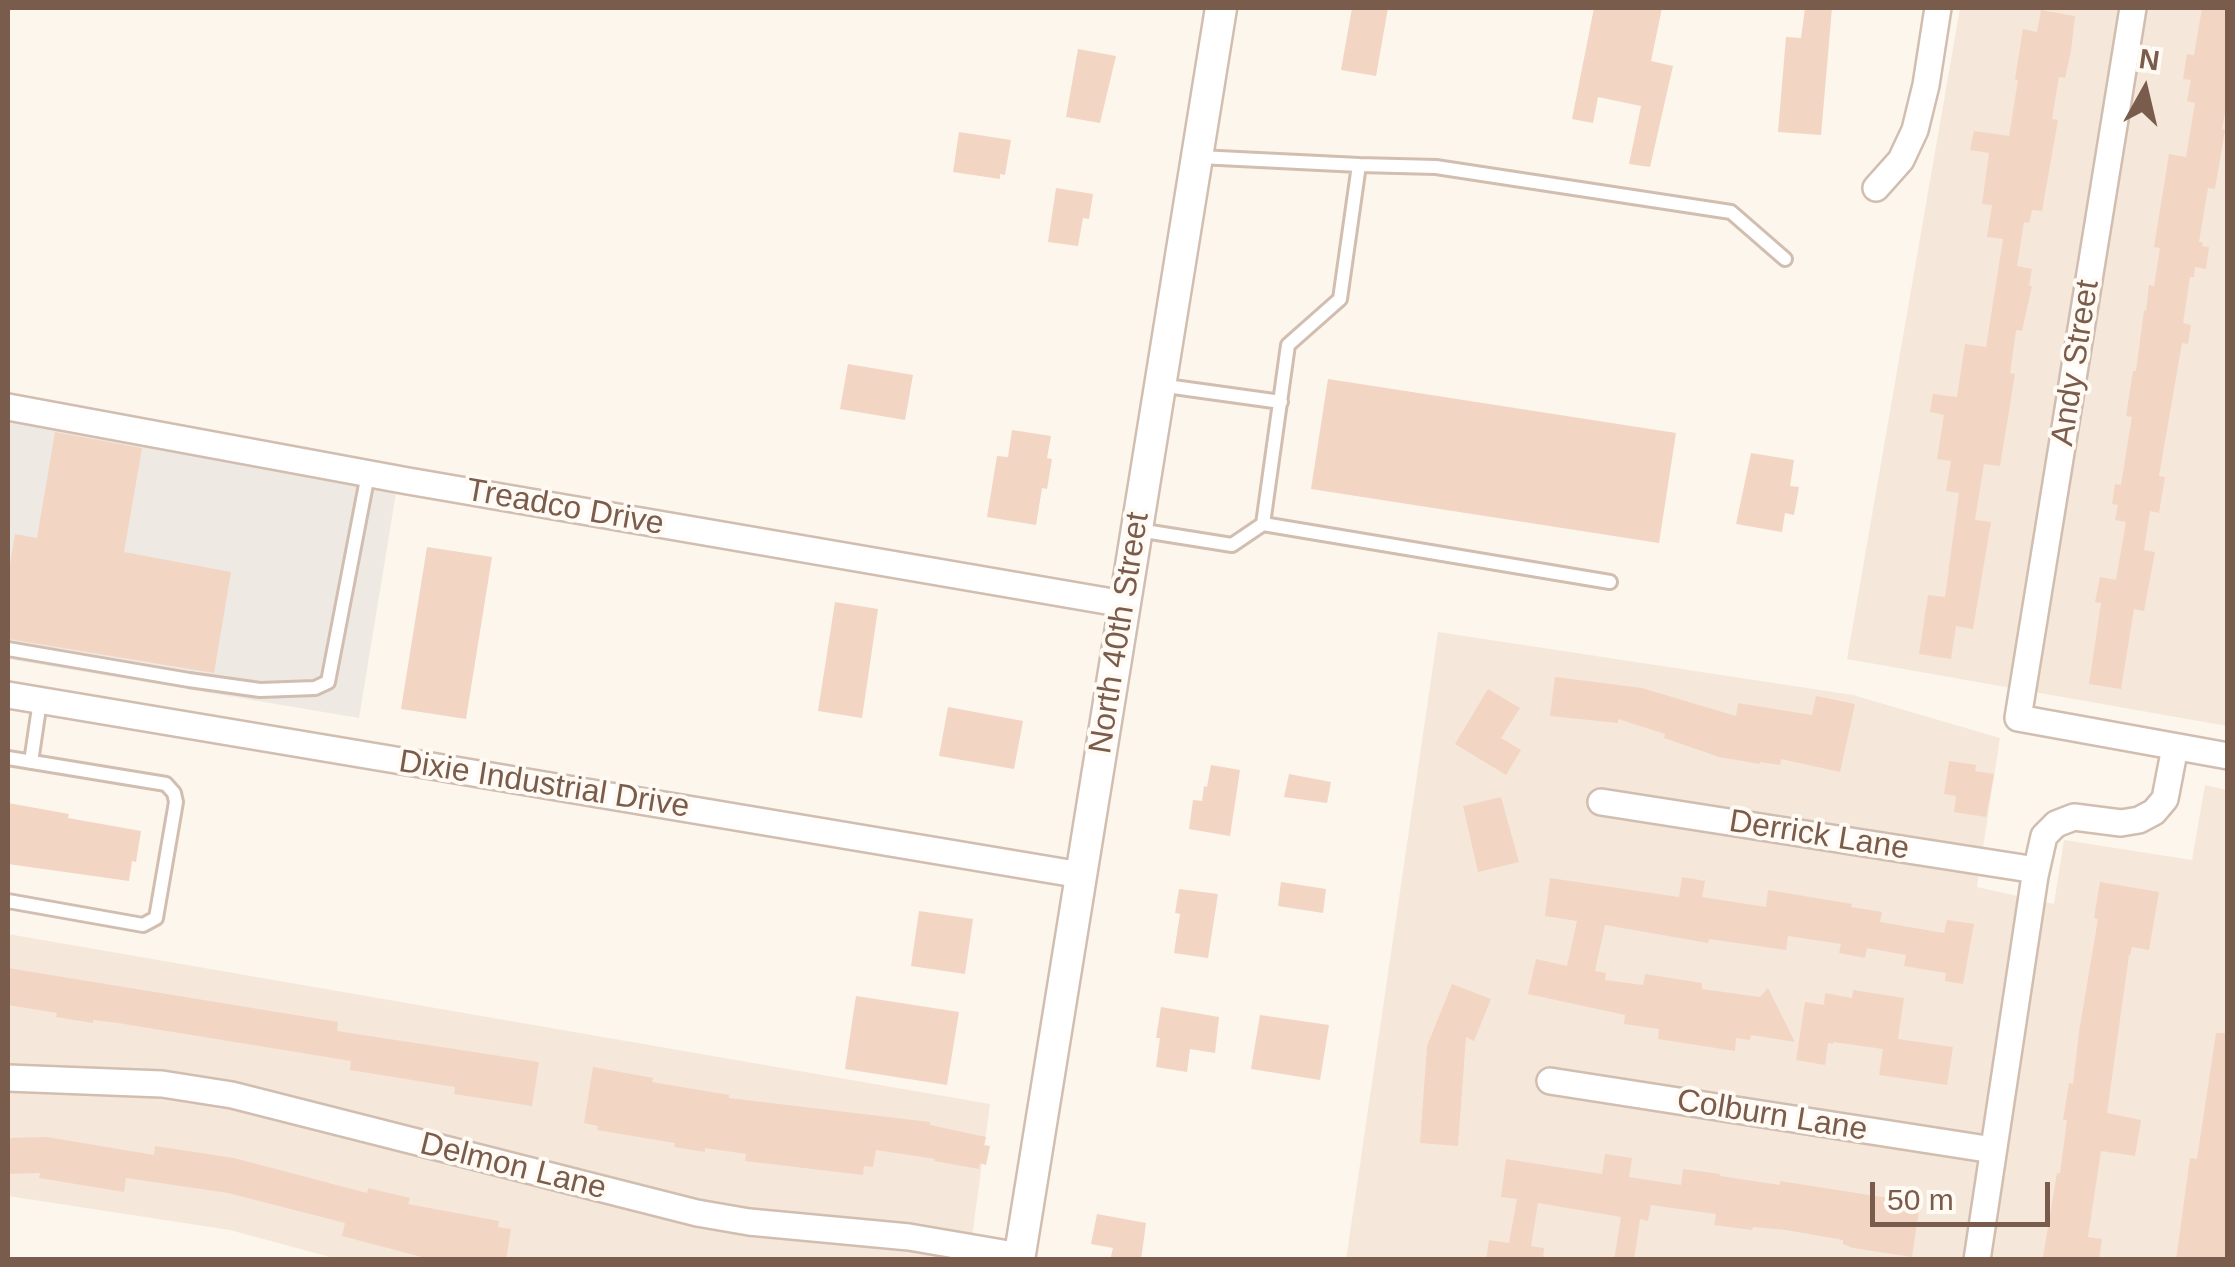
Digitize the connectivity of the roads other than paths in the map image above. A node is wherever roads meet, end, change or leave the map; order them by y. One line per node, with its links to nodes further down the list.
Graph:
1 (1221, 8): 4 (street, North 40th Street)
2 (1938, 8): 6 (street)
3 (2133, 8): 19 (street, Andy Street)
4 (1197, 157): 5 (lane); 8 (street, North 40th Street)
5 (1359, 166): 7 (lane); 9 (lane)
6 (1876, 188)
7 (1785, 259)
8 (1159, 385): 9 (lane); 13 (street, North 40th Street)
9 (1280, 402): 12 (lane)
10 (8, 408): 11 (street, Treadco Drive)
11 (368, 474): 15 (street, Treadco Drive); 16 (lane)
12 (1262, 524): 13 (lane); 14 (lane)
13 (1138, 530): 15 (street, North 40th Street)
14 (1610, 582)
15 (1124, 604): 25 (street, North 40th Street)
16 (8, 649)
17 (8, 695): 18 (street, Dixie Industrial Drive)
18 (40, 701): 22 (lane); 25 (street, Dixie Industrial Drive)
19 (2175, 746): 20 (street); 24 (street)
20 (2228, 756)
21 (8, 758): 22 (lane)
22 (30, 762): 26 (lane)
23 (1602, 802): 24 (street, Derrick Lane)
24 (2036, 870): 29 (street)
25 (1081, 875): 30 (street, North 40th Street)
26 (8, 901)
27 (8, 1078): 30 (street, Delmon Lane)
28 (1550, 1081): 29 (street, Colburn Lane)
29 (1993, 1150): 31 (street)
30 (1019, 1258)
31 (1977, 1260)

